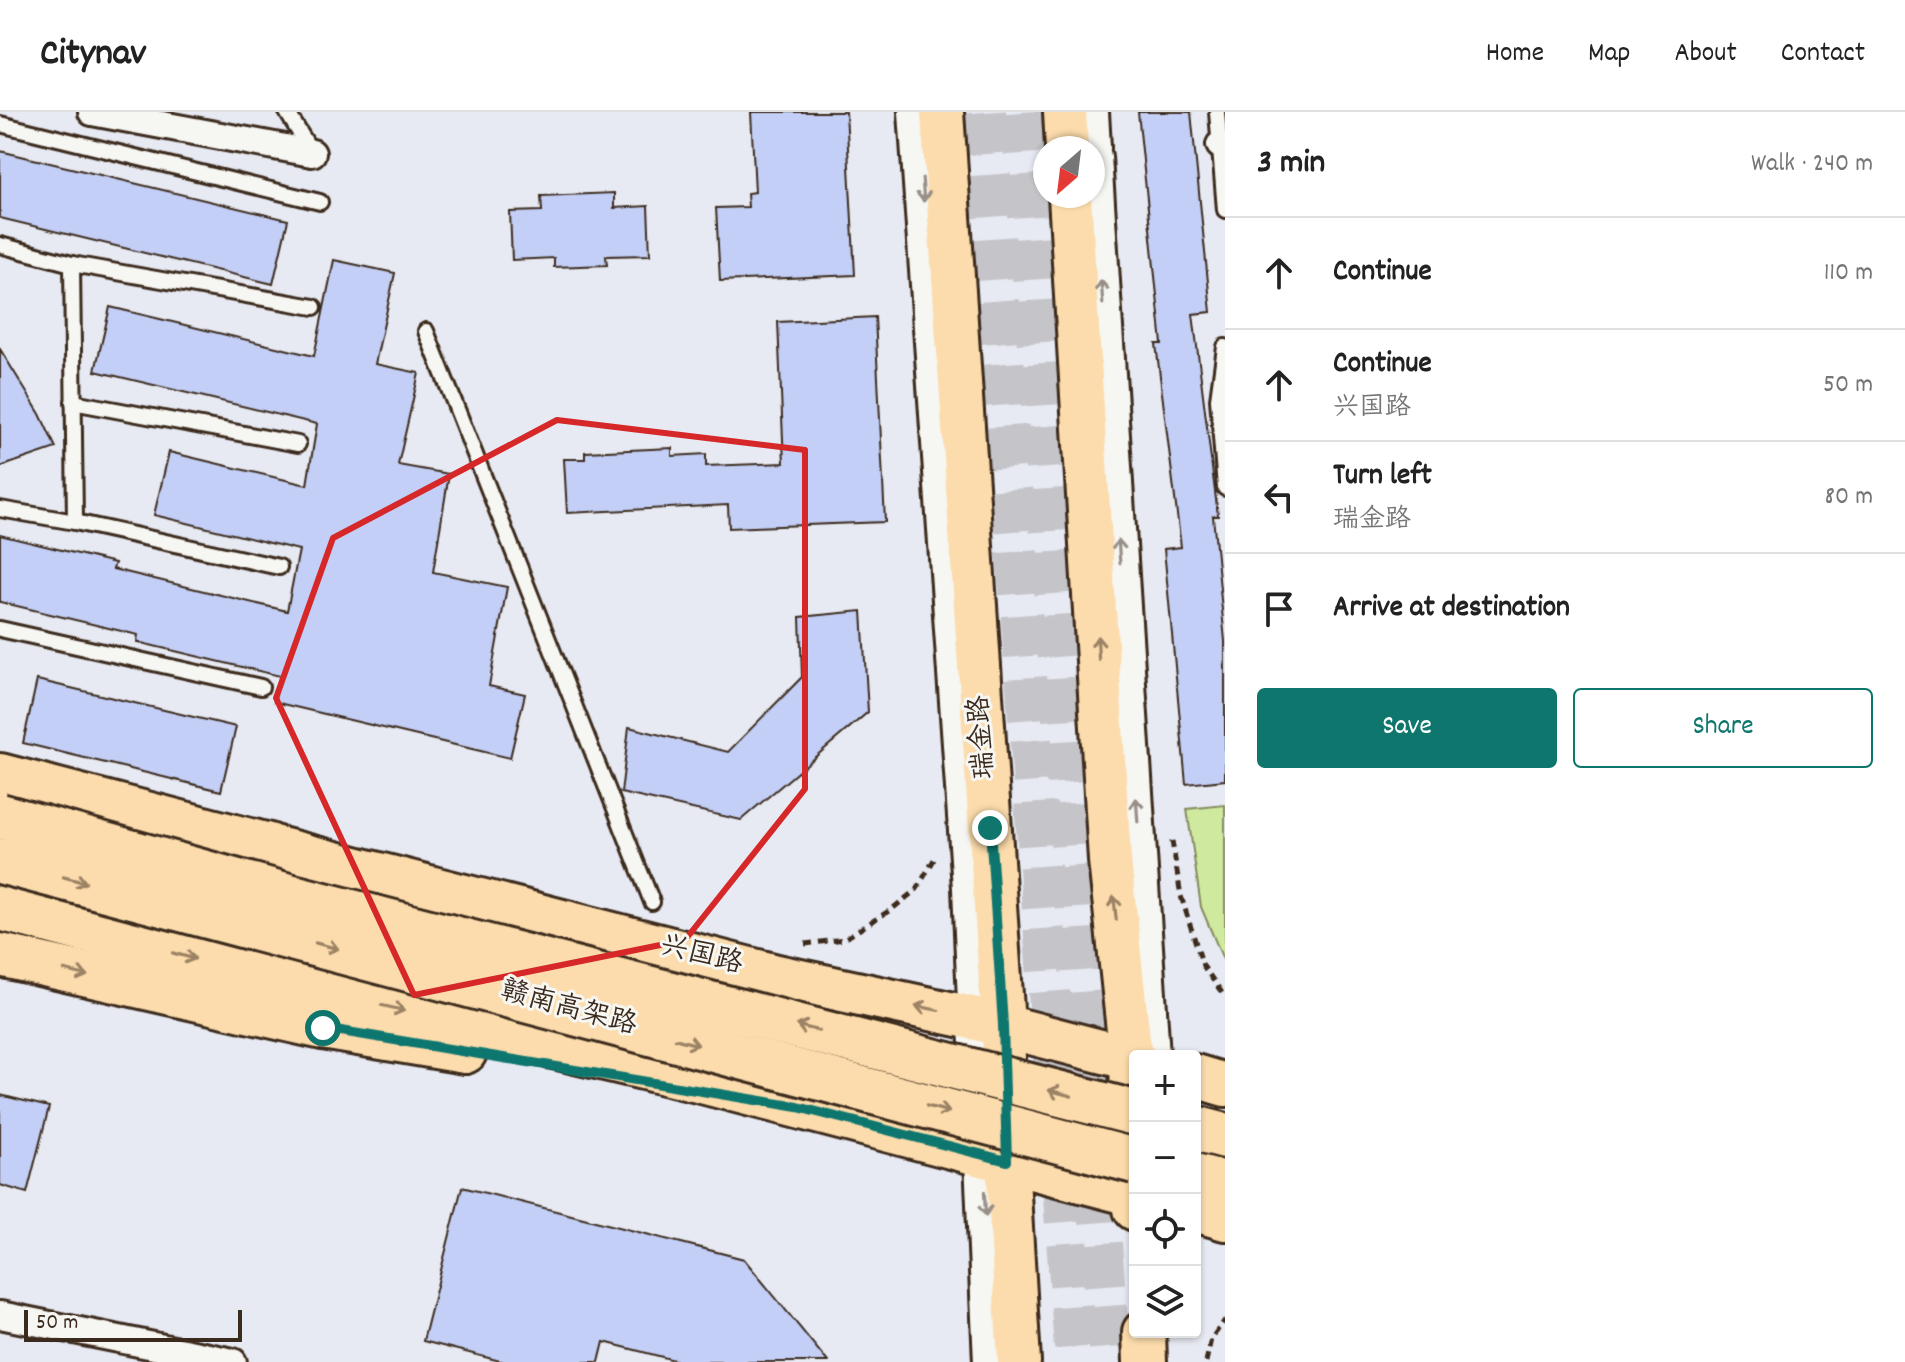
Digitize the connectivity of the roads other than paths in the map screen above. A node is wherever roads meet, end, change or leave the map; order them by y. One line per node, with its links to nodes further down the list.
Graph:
1 (92, 112): 12 (street)
2 (287, 112): 12 (lane)
3 (917, 112): 41 (street, one-way to 41)
4 (942, 112): 41 (main road, 瑞金路)
5 (1065, 112): 9 (main road)
6 (1090, 112): 10 (street)
7 (1217, 112): 11 (lane)
8 (0, 124): 13 (lane)
9 (1066, 136)
10 (1091, 136)
11 (1222, 146): 16 (lane)
12 (312, 153)
13 (320, 202)
14 (1071, 208): 42 (main road, one-way to 14)
15 (1096, 208): 43 (street, one-way to 15)
16 (1225, 210)
17 (0, 245): 18 (lane)
18 (72, 264): 19 (lane); 22 (lane)
19 (314, 307)
20 (426, 331): 36 (lane)
21 (1225, 347): 23 (lane)
22 (73, 402): 24 (lane); 27 (lane)
23 (1222, 416): 25 (lane)
24 (298, 444)
25 (1225, 488)
26 (0, 509): 27 (lane)
27 (75, 522): 28 (lane)
28 (279, 567)
29 (0, 629): 30 (lane)
30 (261, 687)
31 (0, 776): 34 (highway)
32 (0, 793): 38 (main road)
33 (0, 816): 48 (highway, 赣南高架路, one-way to 33, bridge)
34 (269, 846): 38 (main road, 兴国路)
35 (0, 861): 54 (highway, 赣南高架路, one-way to 54, bridge)
36 (652, 902)
37 (0, 908): 40 (highway, one-way to 40)
38 (665, 947): 41 (main road, 兴国路, one-way to 38)
39 (0, 955): 47 (main road, one-way to 47)
40 (290, 984): 47 (main road, one-way to 47)
41 (990, 1022): 44 (main road, 兴国路); 51 (main road, 瑞金路)
42 (1138, 1050)
43 (1139, 1050)
44 (1129, 1056)
45 (1201, 1078): 46 (main road)
46 (1225, 1085)
47 (798, 1107): 51 (main road)
48 (1129, 1111)
49 (1201, 1130): 50 (highway)
50 (1225, 1136)
51 (995, 1158): 55 (main road); 62 (street, one-way to 62); 63 (main road, 瑞金路)
52 (1201, 1178): 53 (highway)
53 (1225, 1184)
54 (1129, 1188)
55 (1129, 1189)
56 (1201, 1212): 57 (main road)
57 (1225, 1219)
58 (0, 1315): 61 (street)
59 (1144, 1338): 64 (main road)
60 (1162, 1338): 65 (street)
61 (233, 1362)
62 (992, 1362)
63 (1019, 1362)
64 (1145, 1362)
65 (1164, 1362)

